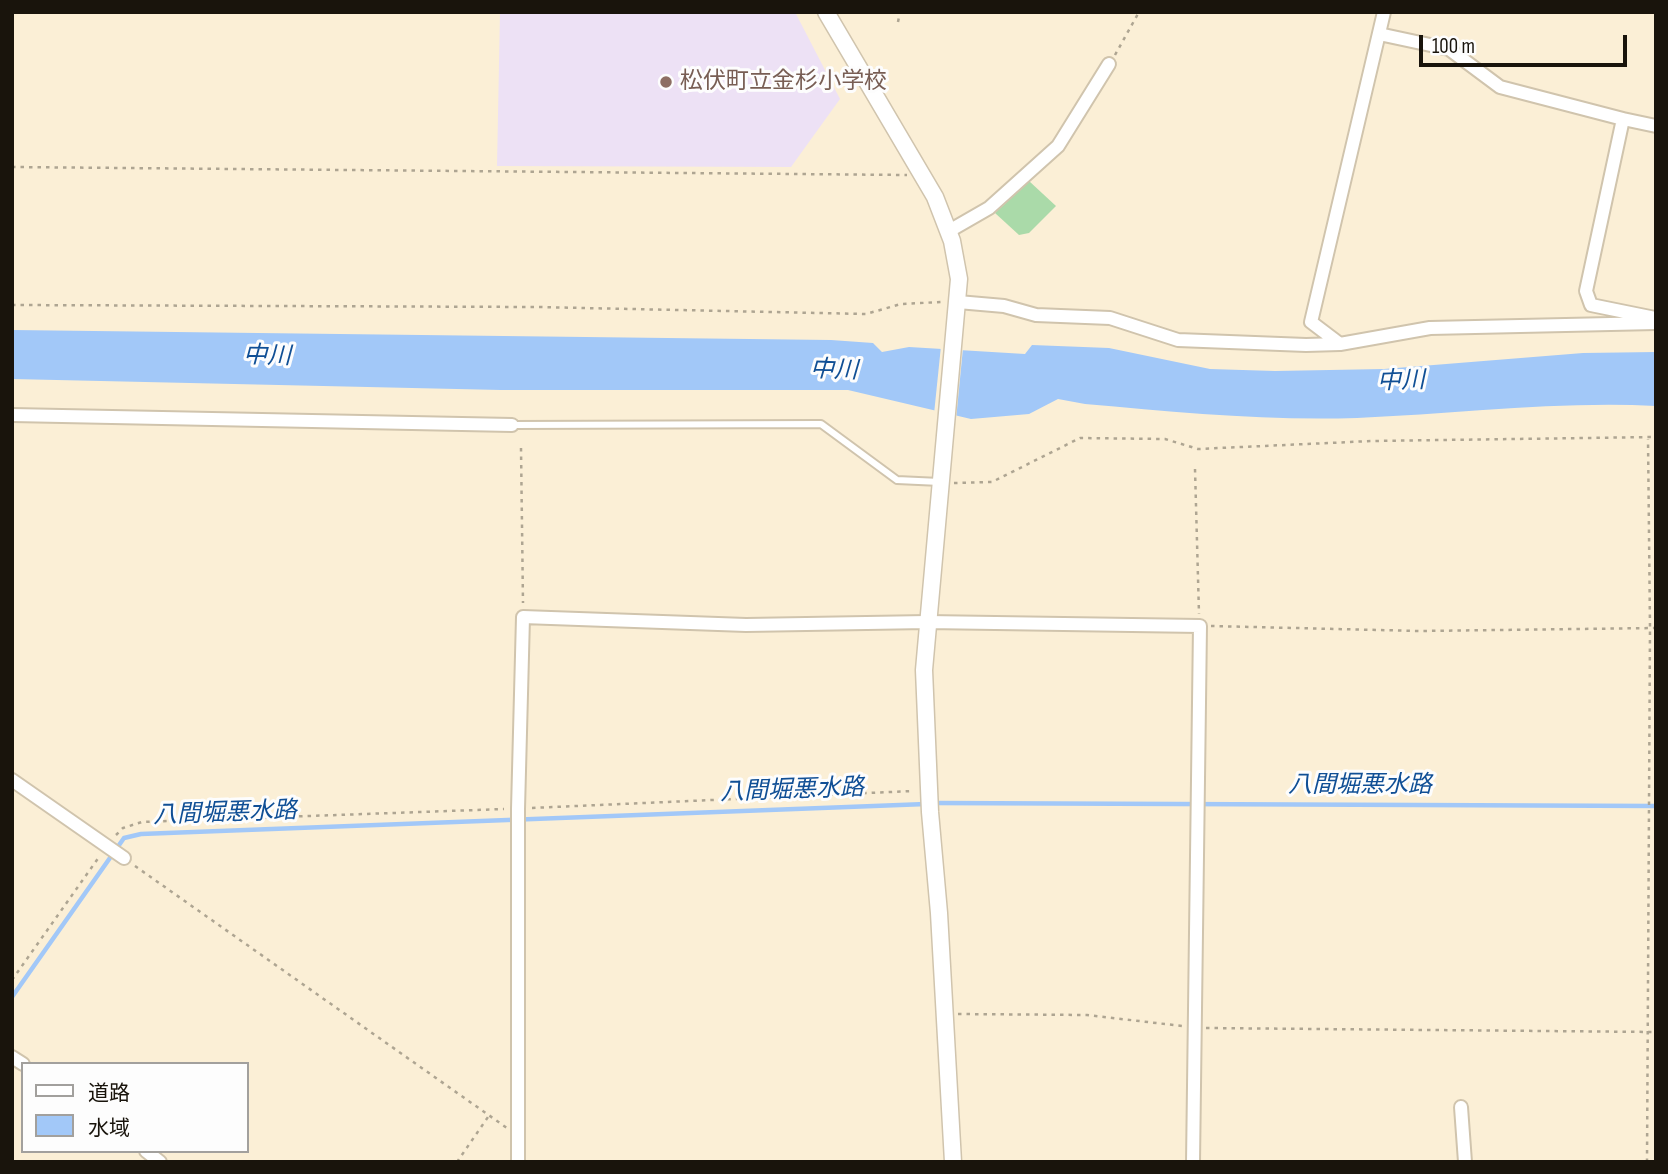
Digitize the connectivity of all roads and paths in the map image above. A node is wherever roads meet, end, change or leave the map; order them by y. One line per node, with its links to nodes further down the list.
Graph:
1 (826, 12): 11 (street)
2 (900, 12): 5 (path)
3 (1139, 12): 7 (path)
4 (1384, 12): 6 (street)
5 (898, 22)
6 (1380, 34): 8 (street); 16 (street)
7 (1109, 64): 12 (street)
8 (1623, 119): 9 (street); 15 (street)
9 (1656, 126)
10 (12, 167): 11 (path)
11 (921, 173): 12 (street)
12 (949, 231): 13 (street)
13 (958, 304): 14 (path); 16 (street); 23 (street)
14 (12, 305)
15 (1656, 320): 16 (street)
16 (1340, 344)
17 (12, 415): 18 (street)
18 (512, 425): 23 (lane)
19 (1656, 437): 20 (path)
20 (1648, 439): 23 (path); 27 (path)
21 (521, 448): 24 (path)
22 (1195, 469): 26 (path)
23 (940, 480): 25 (street)
24 (523, 617): 25 (street); 31 (street)
25 (927, 622): 26 (street); 30 (street)
26 (1200, 626): 27 (path); 36 (street)
27 (1650, 628): 28 (path); 37 (path)
28 (1656, 628)
29 (12, 780): 32 (street)
30 (929, 792): 31 (path); 35 (street)
31 (518, 808): 32 (path); 41 (street)
32 (106, 846): 33 (street); 34 (path)
33 (124, 858): 40 (path)
34 (12, 980)
35 (945, 1014): 36 (path); 44 (street)
36 (1194, 1028): 37 (path); 45 (street)
37 (1647, 1031): 38 (path); 47 (path)
38 (1656, 1032)
39 (1461, 1107): 46 (street)
40 (488, 1117): 41 (path); 42 (path)
41 (518, 1136): 43 (street)
42 (457, 1162)
43 (518, 1162)
44 (953, 1162)
45 (1193, 1162)
46 (1465, 1162)
47 (1647, 1162)

